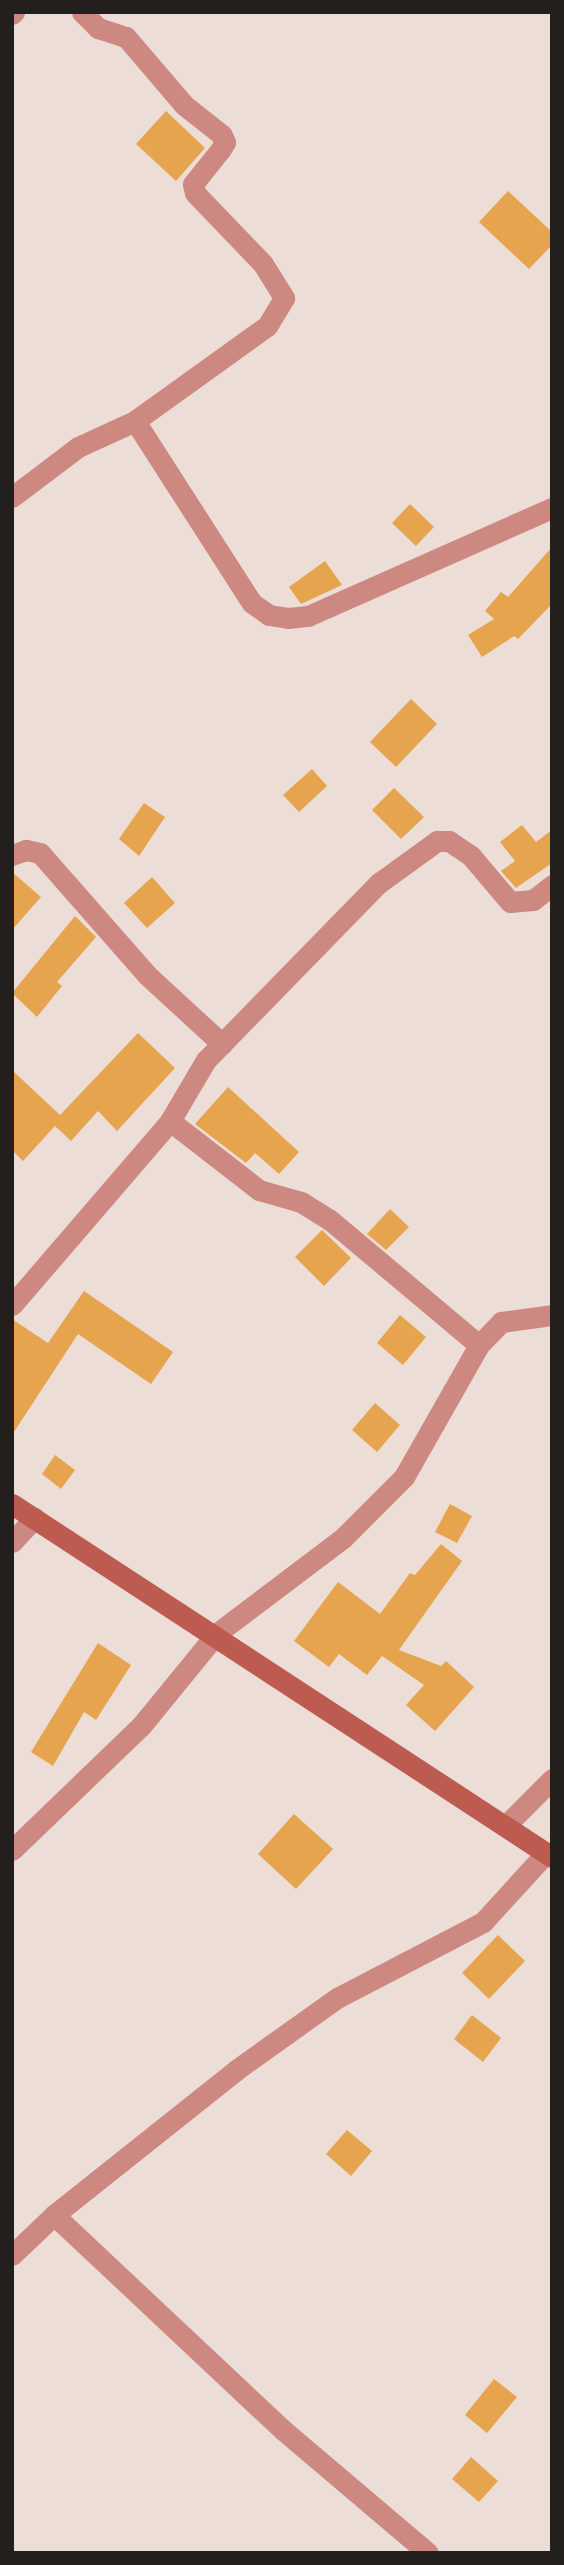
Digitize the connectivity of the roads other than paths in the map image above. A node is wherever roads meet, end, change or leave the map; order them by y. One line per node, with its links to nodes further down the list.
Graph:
1 (82, 12): 2 (street)
2 (135, 421): 3 (street); 4 (street)
3 (12, 497)
4 (552, 508)
5 (12, 855): 7 (street)
6 (552, 886): 7 (street)
7 (222, 1044): 8 (street)
8 (170, 1121): 9 (street); 11 (street)
9 (12, 1305)
10 (552, 1315): 11 (street)
11 (479, 1345): 15 (street)
12 (12, 1504): 13 (street)
13 (34, 1518): 14 (street); 15 (street)
14 (12, 1542)
15 (216, 1634): 17 (street); 18 (street)
16 (552, 1779): 17 (street)
17 (505, 1826): 19 (street)
18 (12, 1850)
19 (549, 1855): 20 (street)
20 (54, 2215): 21 (street); 22 (street)
21 (12, 2255)
22 (415, 2548)

